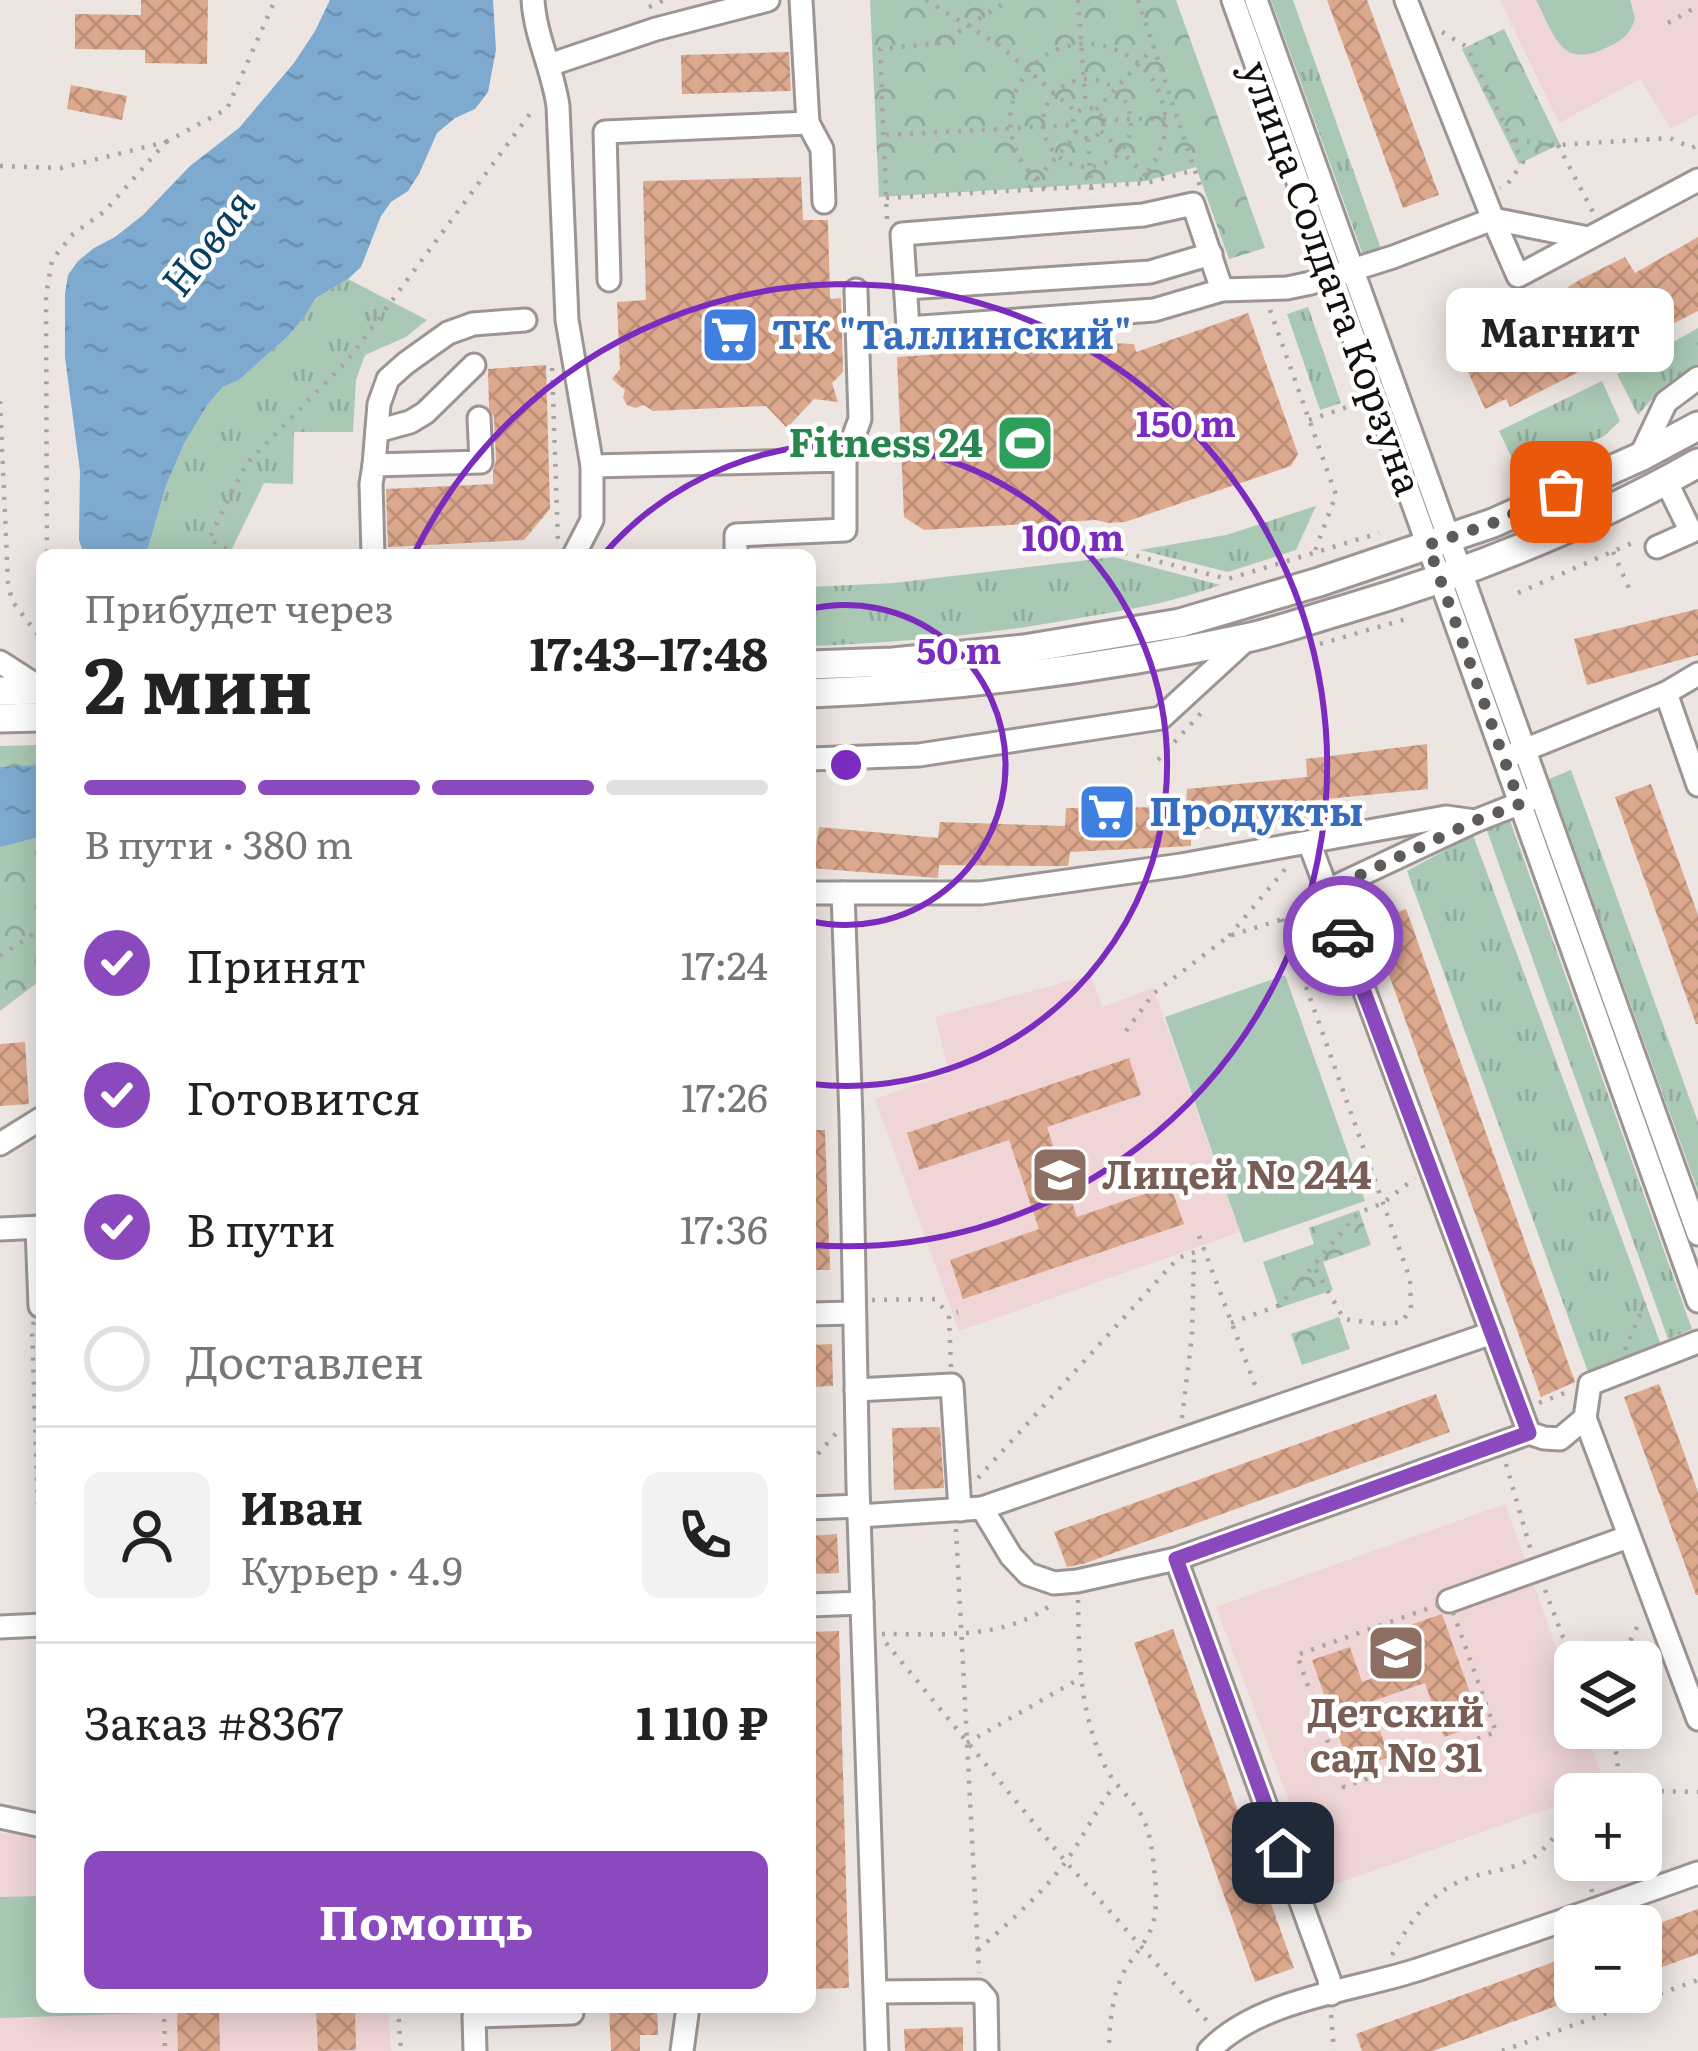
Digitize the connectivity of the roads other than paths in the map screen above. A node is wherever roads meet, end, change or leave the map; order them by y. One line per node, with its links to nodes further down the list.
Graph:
1 (533, 0): 7 (street)
2 (768, 0): 7 (street)
3 (802, 0): 8 (street)
4 (1233, 0): 14 (street, улица Солдата Корзуна)
5 (1256, 0): 14 (street, улица Солдата Корзуна)
6 (1406, 0): 11 (street)
7 (549, 65): 29 (street)
8 (808, 123): 10 (street); 15 (street)
9 (1698, 180): 12 (street)
10 (824, 202)
11 (1493, 219): 12 (street); 12 (street); 14 (street)
12 (1596, 234)
13 (1211, 254): 16 (street); 16 (street); 18 (street)
14 (1343, 274): 18 (street); 32 (street, улица Солдата Корзуна)
15 (609, 280)
16 (906, 288): 18 (street)
17 (856, 290): 26 (street)
18 (1222, 290)
19 (525, 320): 24 (street)
20 (474, 365): 24 (street)
21 (1698, 378): 25 (street)
22 (479, 418): 28 (street)
23 (1698, 426): 25 (main road)
24 (377, 431): 28 (street)
25 (1640, 457): 32 (main road)
26 (844, 460): 29 (street); 35 (street)
27 (1698, 464): 30 (main road)
28 (374, 465): 33 (street)
29 (592, 466): 34 (street)
30 (1666, 481): 31 (street); 36 (main road)
31 (1655, 541)
32 (1439, 542): 36 (street, улица Солдата Корзуна); 39 (main road)
33 (364, 549)
34 (577, 549)
35 (736, 549)
36 (1450, 575): 37 (main road); 48 (street, улица Солдата Корзуна)
37 (1248, 638): 44 (main road); 49 (street)
38 (0, 662): 41 (street)
39 (816, 664)
40 (1698, 674): 45 (street)
41 (36, 686)
42 (36, 690): 43 (main road)
43 (0, 692)
44 (816, 693)
45 (1666, 693): 48 (street); 50 (street)
46 (36, 717): 47 (main road)
47 (0, 718)
48 (1515, 754): 51 (street, улица Солдата Корзуна)
49 (816, 759)
50 (1698, 785)
51 (1531, 799): 52 (street); 61 (street, улица Солдата Корзуна); 62 (street, улица Солдата Корзуна)
52 (1475, 821): 53 (street); 56 (street)
53 (1309, 842): 55 (street); 56 (street)
54 (816, 893): 55 (street)
55 (843, 893): 63 (street)
56 (1329, 897): 65 (street)
57 (36, 1122): 58 (street)
58 (0, 1144)
59 (36, 1227): 60 (street)
60 (0, 1228)
61 (1698, 1234)
62 (1698, 1301)
63 (854, 1307): 64 (street); 67 (street)
64 (816, 1313)
65 (1492, 1334): 69 (street); 71 (street)
66 (1698, 1342): 68 (street)
67 (856, 1400): 71 (street); 72 (street)
68 (1585, 1418): 69 (street); 73 (street)
69 (1529, 1433): 74 (street)
70 (816, 1508): 72 (street)
71 (971, 1509): 72 (street); 74 (street)
72 (859, 1511): 76 (street)
73 (1628, 1537): 75 (street); 80 (street)
74 (1176, 1559): 85 (street)
75 (1449, 1601)
76 (862, 1603): 77 (street); 84 (street)
77 (816, 1605)
78 (36, 1625): 79 (street)
79 (0, 1627)
80 (1698, 1719)
81 (0, 1817): 82 (street)
82 (36, 1825)
83 (1698, 1873): 85 (street)
84 (877, 1992): 91 (street); 92 (street)
85 (1330, 1994): 88 (street)
86 (572, 2013): 89 (street)
87 (687, 2013): 90 (street)
88 (1215, 2044)
89 (475, 2051)
90 (682, 2051)
91 (878, 2051)
92 (986, 2051)

